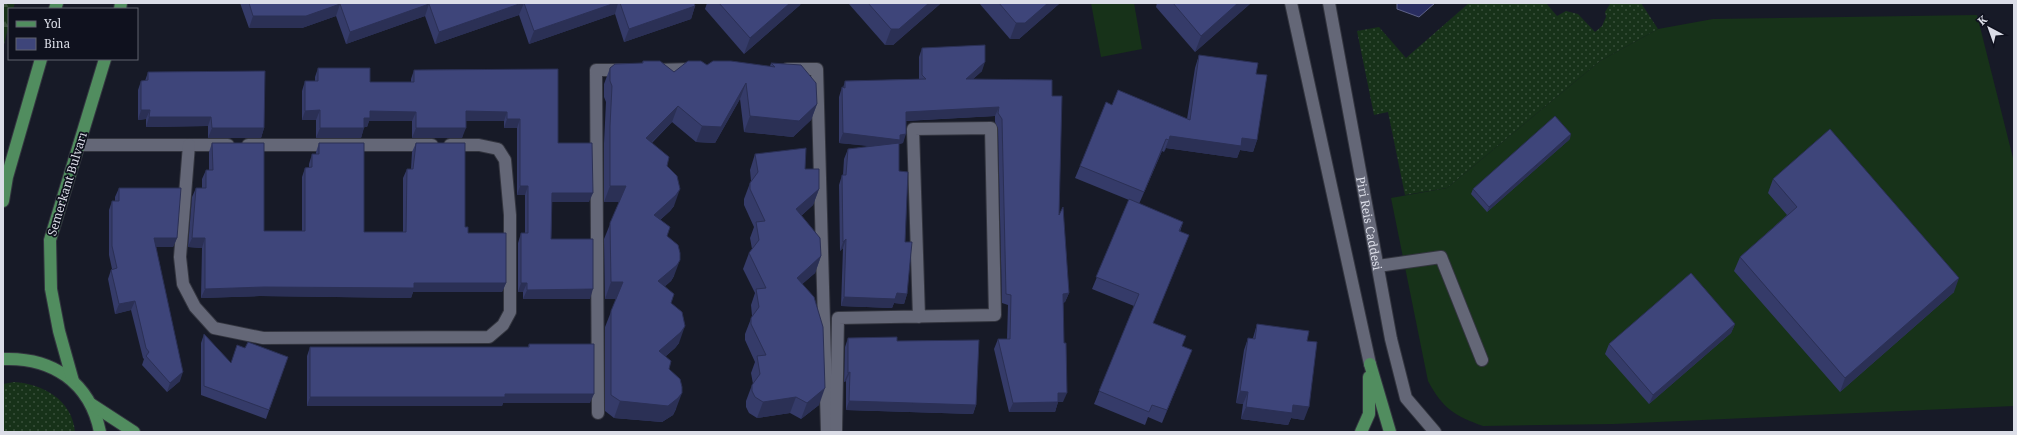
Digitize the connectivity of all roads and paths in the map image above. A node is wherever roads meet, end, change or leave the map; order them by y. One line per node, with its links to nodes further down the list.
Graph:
1 (1291, 3): 14 (street)
2 (1329, 3): 10 (street, Piri Reis Caddesi)
3 (41, 60): 9 (main road)
4 (105, 60): 7 (main road, Semerkant Bulvarı)
5 (706, 69): 17 (street)
6 (777, 69): 20 (street)
7 (79, 145): 8 (street); 15 (main road, Semerkant Bulvarı)
8 (189, 145): 8 (street)
9 (3, 201)
10 (1378, 266): 13 (street); 24 (street, Piri Reis Caddesi)
11 (919, 317): 11 (street); 21 (street)
12 (3, 359): 15 (main road)
13 (1482, 360)
14 (1370, 364): 22 (main road); 23 (main road)
15 (73, 381): 16 (main road)
16 (91, 404): 18 (main road); 19 (main road)
17 (598, 413)
18 (100, 432)
19 (134, 432)
20 (827, 432)
21 (836, 432)
22 (1361, 432)
23 (1390, 432)
24 (1435, 432)

